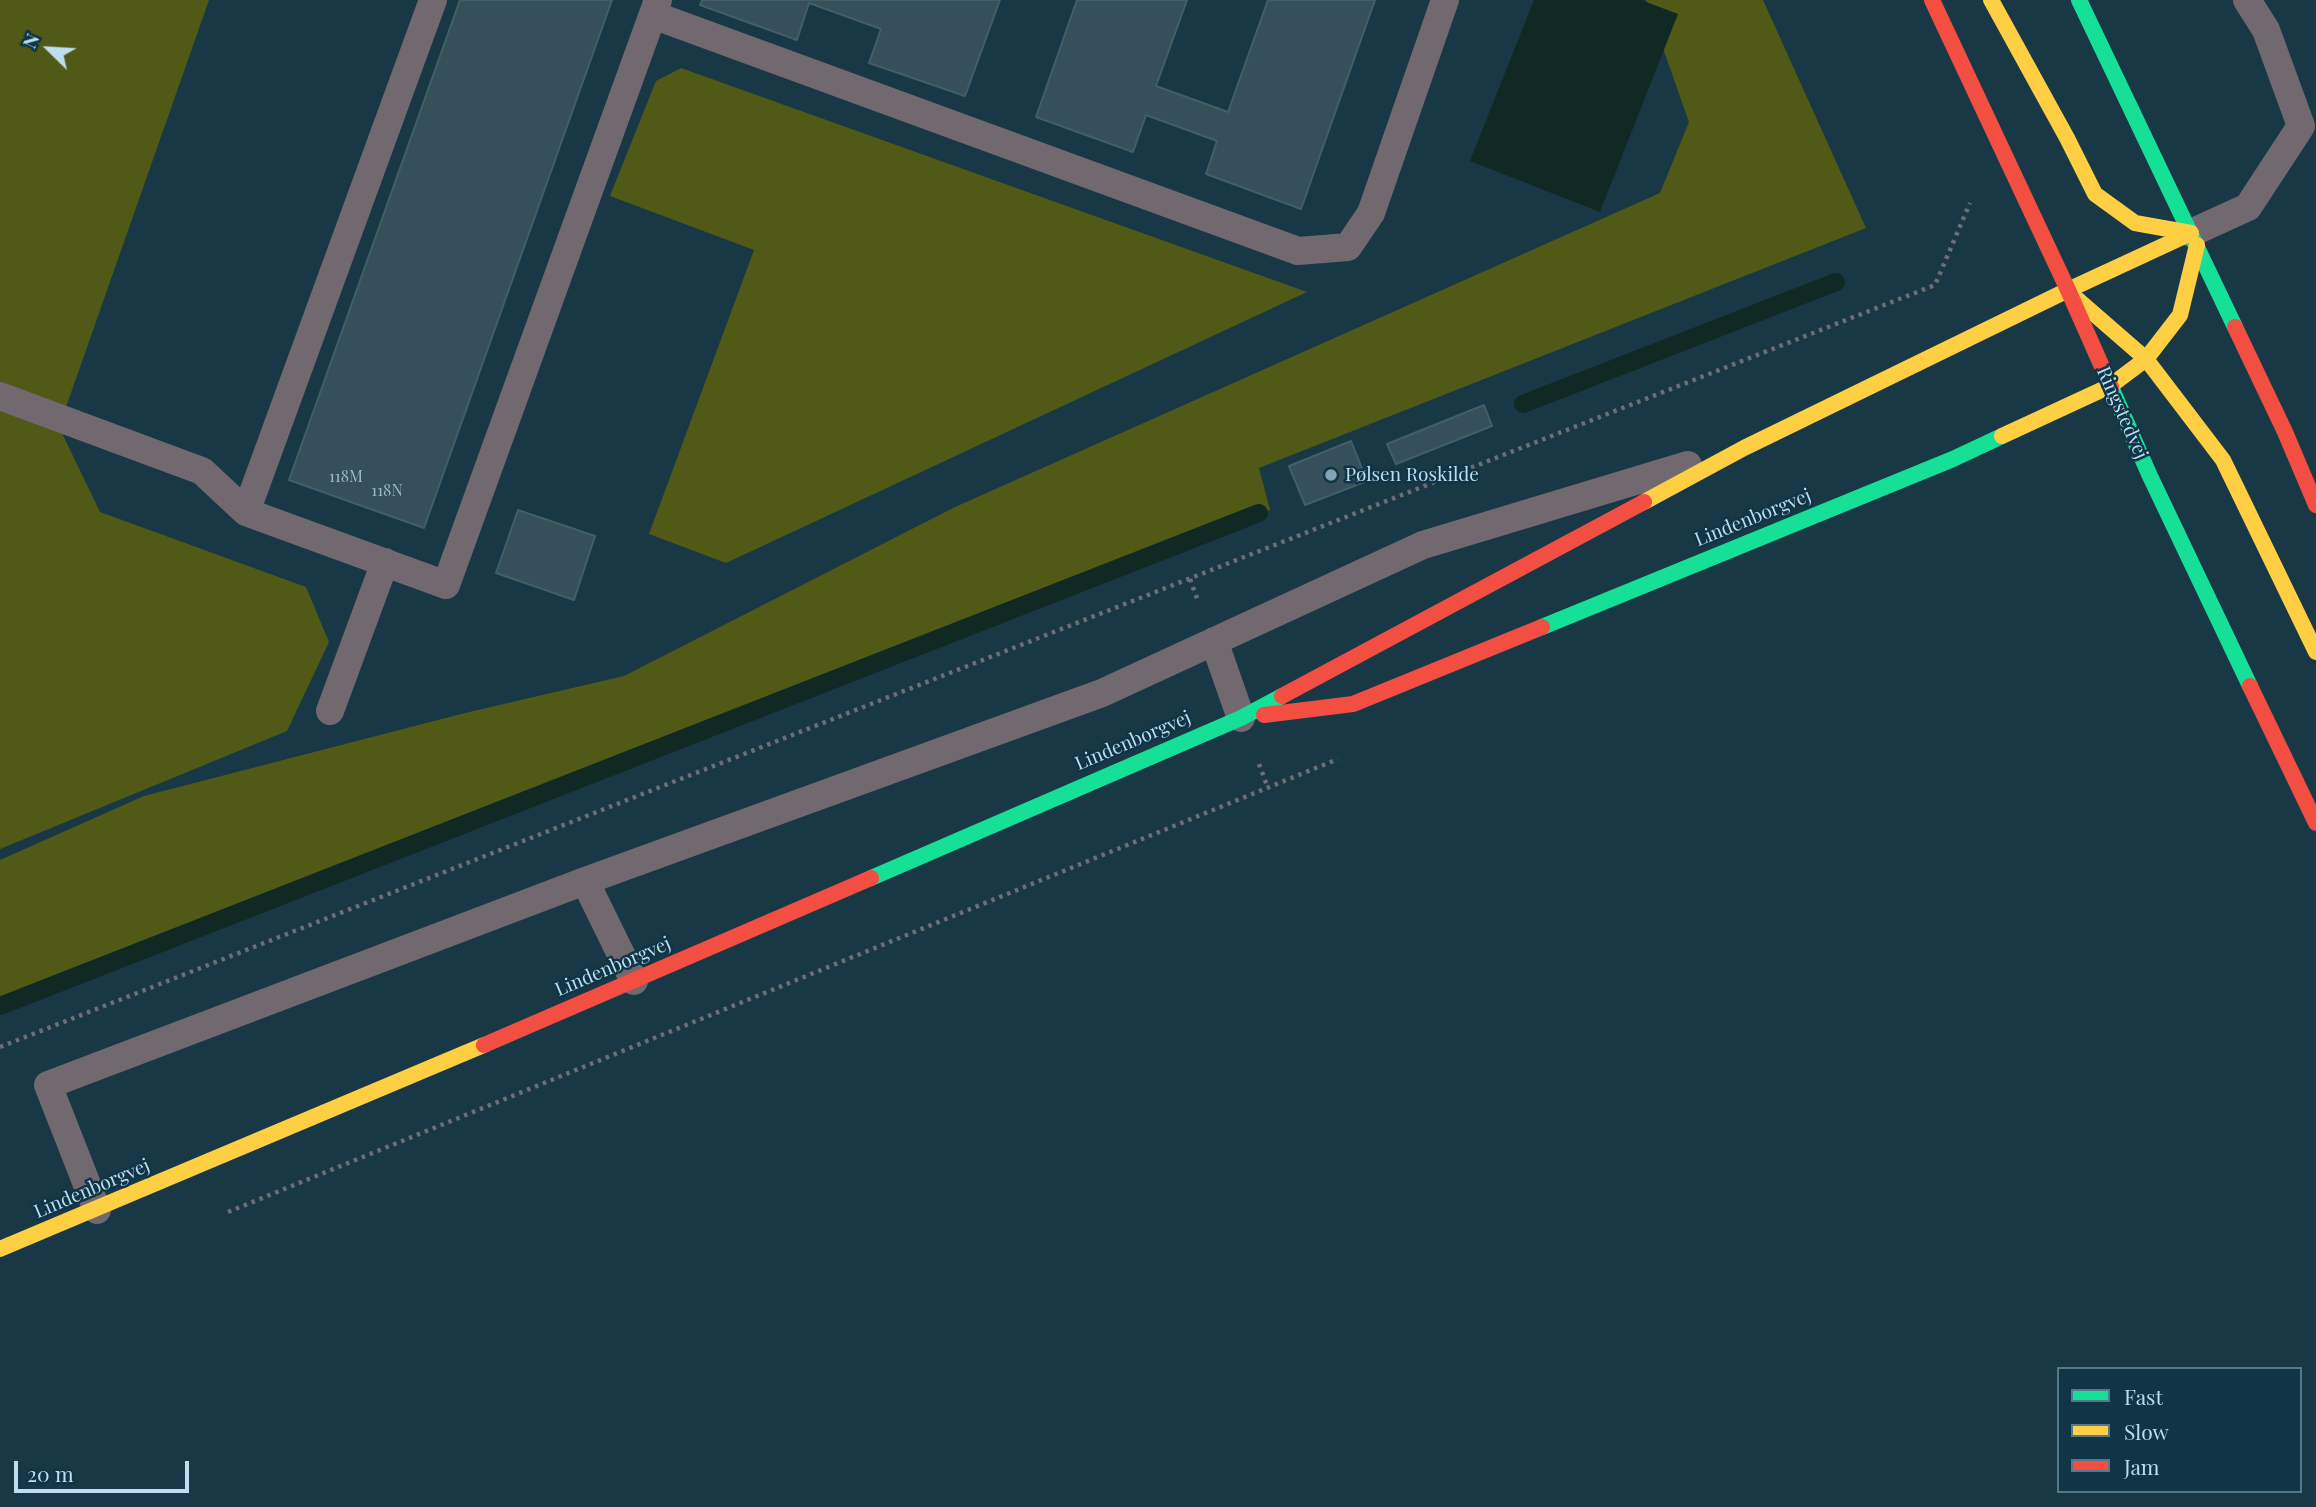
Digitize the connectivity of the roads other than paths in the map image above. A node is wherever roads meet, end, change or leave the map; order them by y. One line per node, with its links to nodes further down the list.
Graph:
1 (433, 0): 15 (lane)
2 (1444, 0): 7 (lane)
3 (1932, 0): 9 (main road, Ringstedvej)
4 (1992, 0): 8 (main road)
5 (2079, 0): 8 (main road)
6 (2247, 0): 8 (lane)
7 (655, 7): 16 (lane)
8 (2194, 239): 9 (main road, Lindenborgvej); 10 (main road, Lindenborgvej); 14 (main road)
9 (2068, 290): 10 (main road); 11 (main road, Ringstedvej); 13 (main road, Lindenborgvej)
10 (2146, 359): 11 (main road, Lindenborgvej); 18 (main road)
11 (2110, 386): 20 (main road, Lindenborgvej); 21 (main road, Ringstedvej)
12 (0, 396): 15 (lane)
13 (1744, 448): 17 (lane); 20 (main road, Lindenborgvej)
14 (2316, 505)
15 (246, 512): 16 (lane)
16 (386, 562): 19 (lane)
17 (1214, 641): 20 (lane); 22 (lane)
18 (2316, 652)
19 (330, 711)
20 (1241, 718): 23 (main road, Lindenborgvej)
21 (2316, 823)
22 (585, 881): 23 (lane); 24 (lane)
23 (634, 981): 24 (main road, Lindenborgvej)
24 (97, 1210): 25 (main road, Lindenborgvej)
25 (0, 1249)

